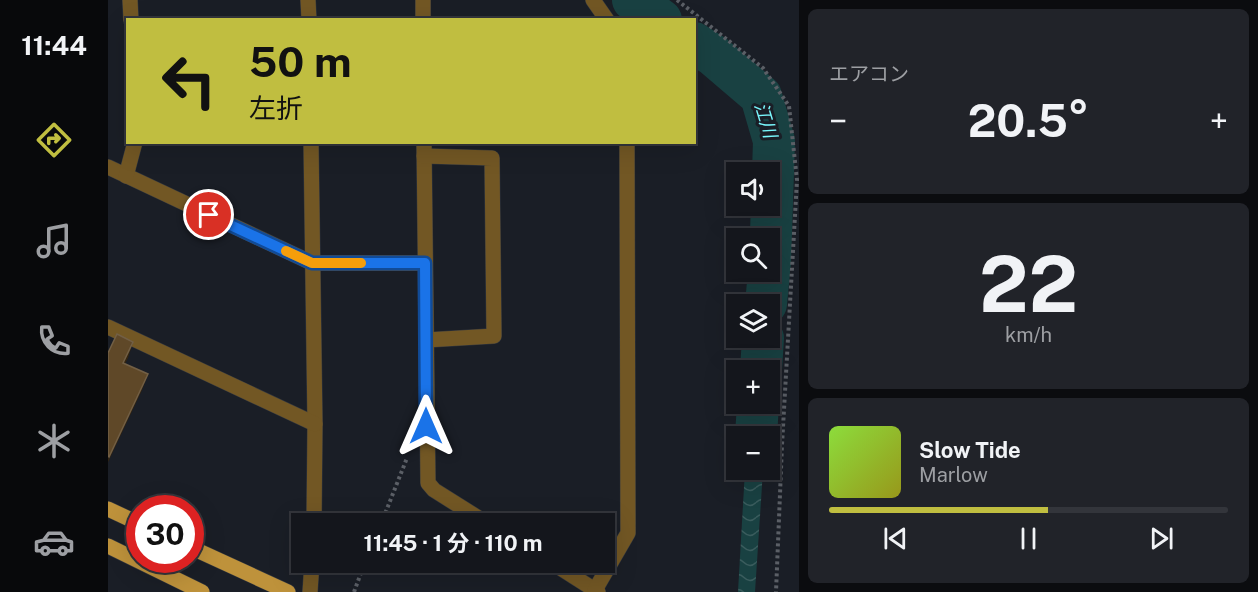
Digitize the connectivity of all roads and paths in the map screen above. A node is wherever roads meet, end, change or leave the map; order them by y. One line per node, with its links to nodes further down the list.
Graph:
1 (130, 0): 6 (street)
2 (309, 0): 7 (street)
3 (423, 0): 8 (street)
4 (593, 0): 9 (street)
5 (677, 0): 37 (path)
6 (131, 18)
7 (309, 18)
8 (423, 18)
9 (606, 18)
10 (134, 144): 15 (street)
11 (310, 144): 16 (street)
12 (627, 144): 32 (street)
13 (424, 149): 17 (street); 19 (street)
14 (108, 167): 15 (street)
15 (126, 176): 16 (street)
16 (312, 263): 17 (street); 20 (street)
17 (425, 263): 19 (street)
18 (108, 327): 20 (street)
19 (426, 340): 25 (street)
20 (315, 424): 23 (street)
21 (407, 447): 24 (path)
22 (108, 509): 26 (main road)
23 (314, 513)
24 (386, 513)
25 (471, 513)
26 (126, 517)
27 (108, 546): 33 (main road)
28 (204, 553): 34 (main road)
29 (311, 573): 35 (street)
30 (362, 573): 36 (path)
31 (568, 573): 32 (street)
32 (596, 591)
33 (202, 592)
34 (288, 592)
35 (310, 592)
36 (354, 592)
37 (776, 592)

